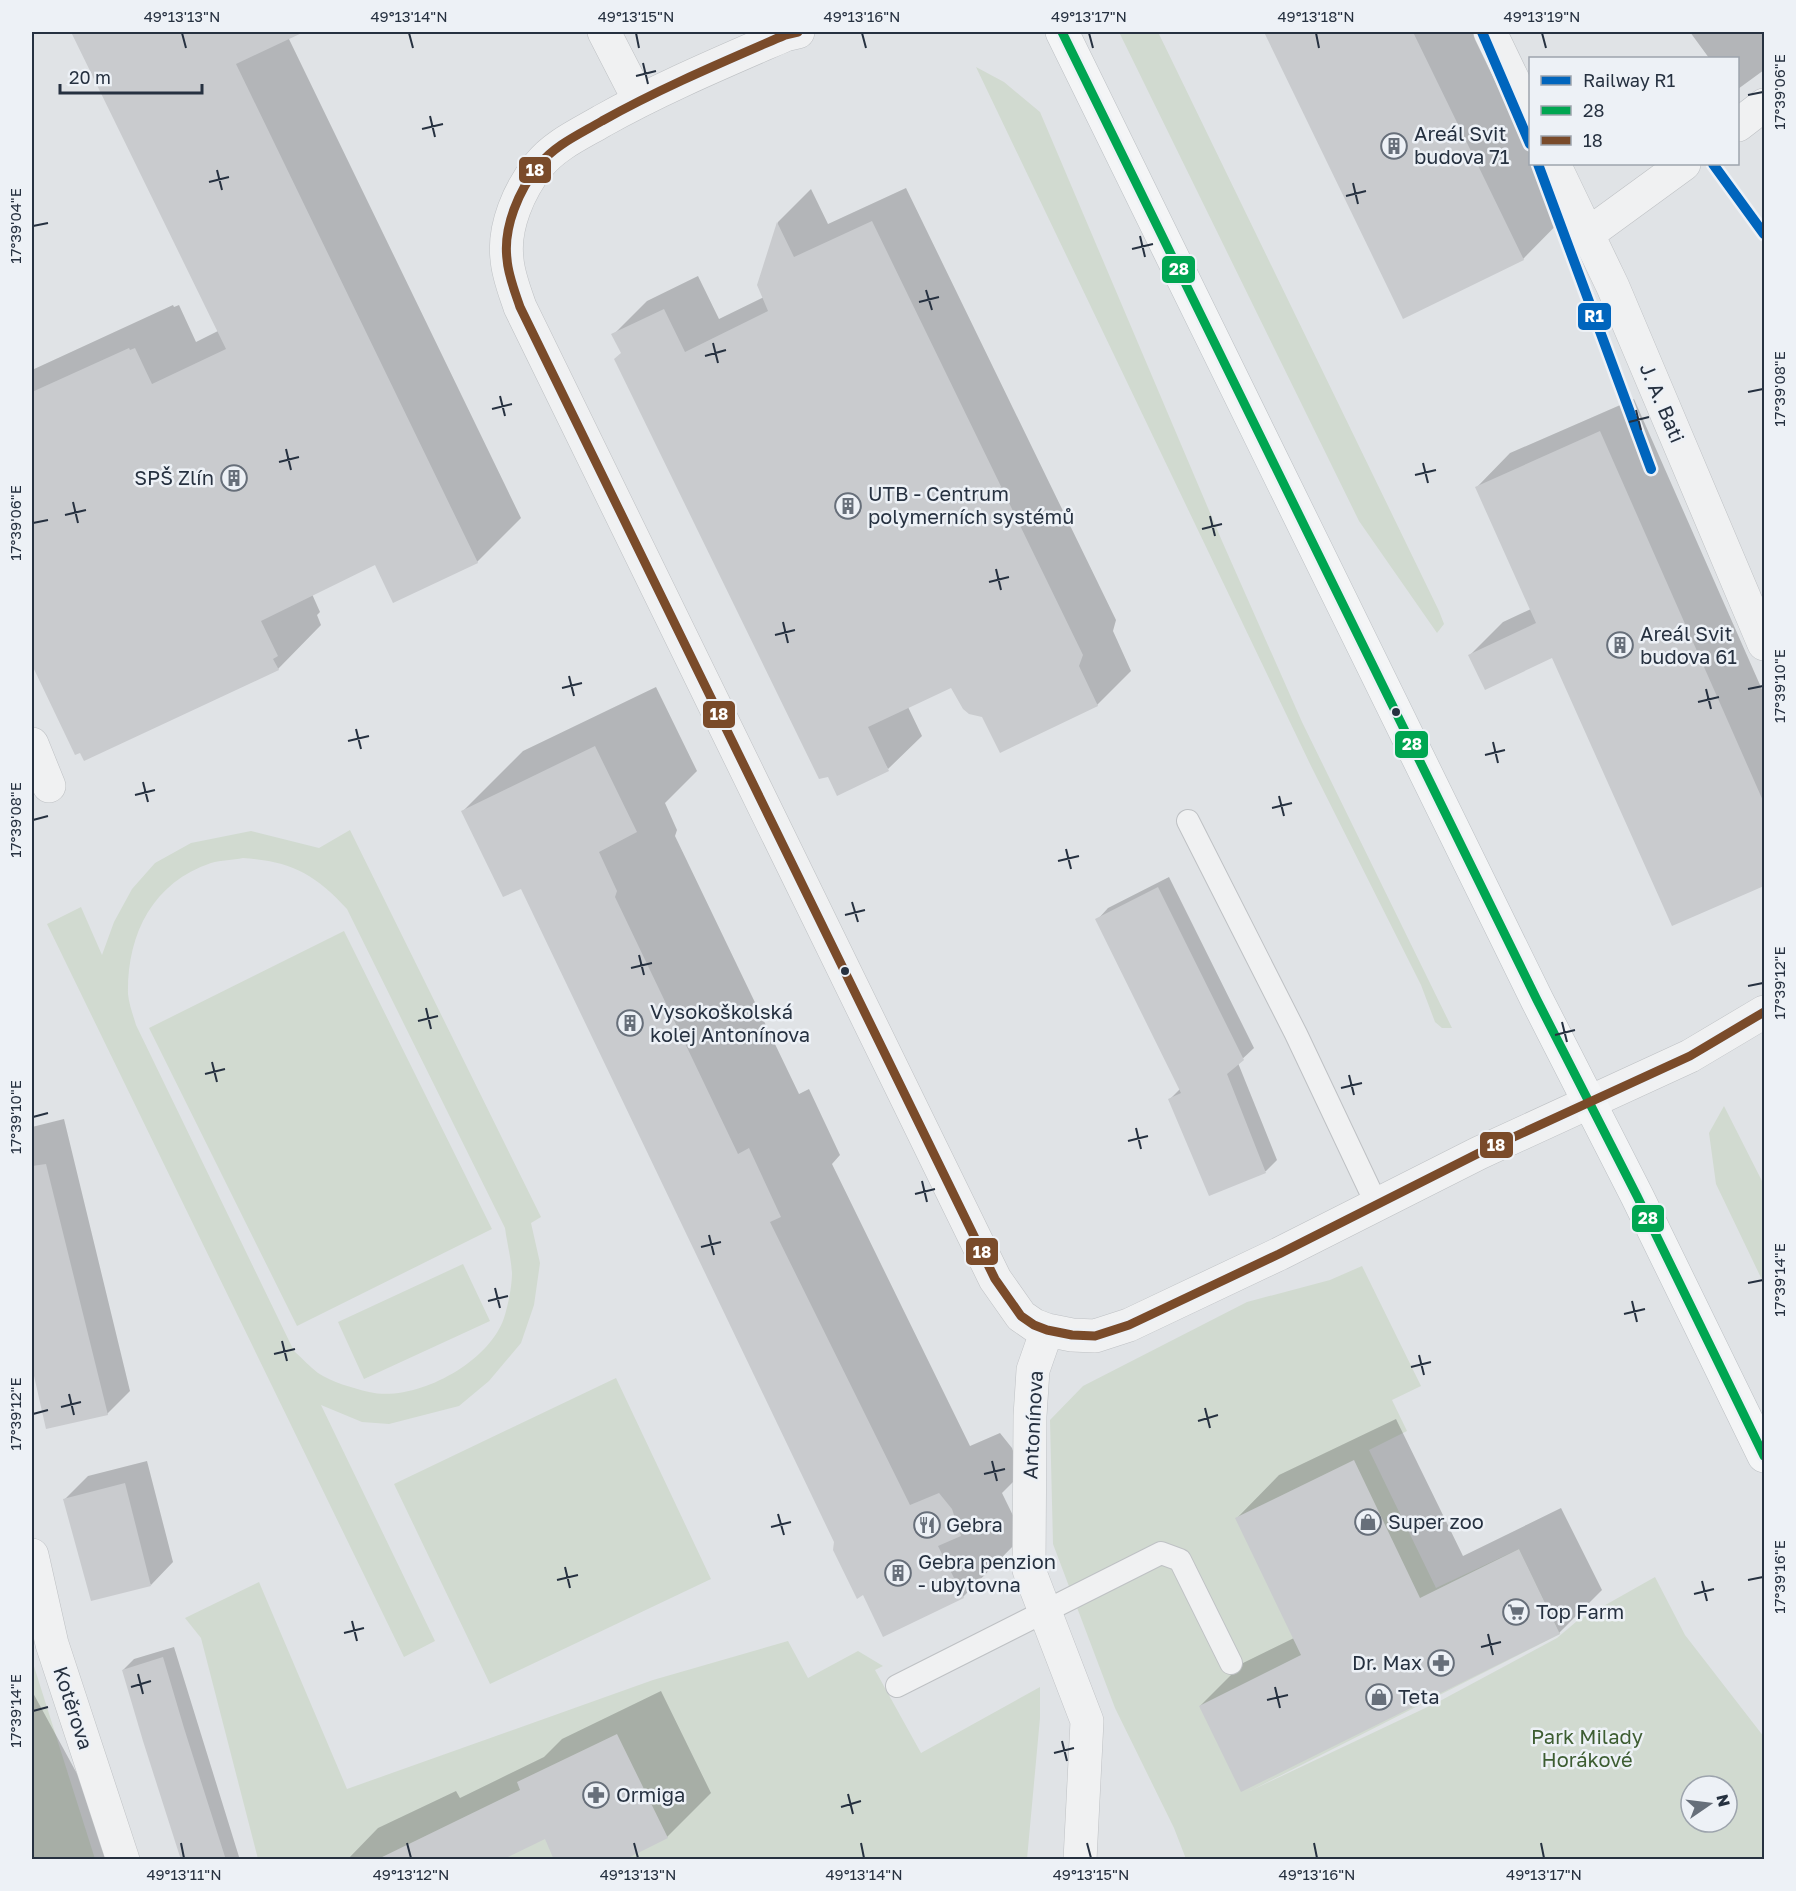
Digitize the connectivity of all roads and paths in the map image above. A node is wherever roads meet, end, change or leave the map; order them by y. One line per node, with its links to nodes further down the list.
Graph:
1 (604, 32): 5 (street)
2 (798, 32): 5 (street)
3 (1062, 32): 17 (main road)
4 (1490, 32): 7 (street)
5 (639, 100): 19 (street)
6 (1764, 105): 8 (street)
7 (1529, 113)
8 (1739, 124)
9 (1554, 165): 11 (street, J. A. Bati)
10 (1683, 165): 11 (street)
11 (1588, 234): 12 (street, J. A. Bati)
12 (1764, 644)
13 (32, 744): 14 (street)
14 (49, 786)
15 (1188, 821): 18 (lane)
16 (1764, 1012): 17 (street)
17 (1588, 1102): 18 (street); 20 (main road)
18 (1376, 1203): 19 (street)
19 (1047, 1330): 22 (street, Antonínova)
20 (1764, 1456)
21 (32, 1555): 25 (street, Kotěrova)
22 (1045, 1610): 23 (lane); 24 (lane); 26 (street, Antonínova)
23 (1231, 1663)
24 (897, 1686)
25 (123, 1860)
26 (1080, 1860)

